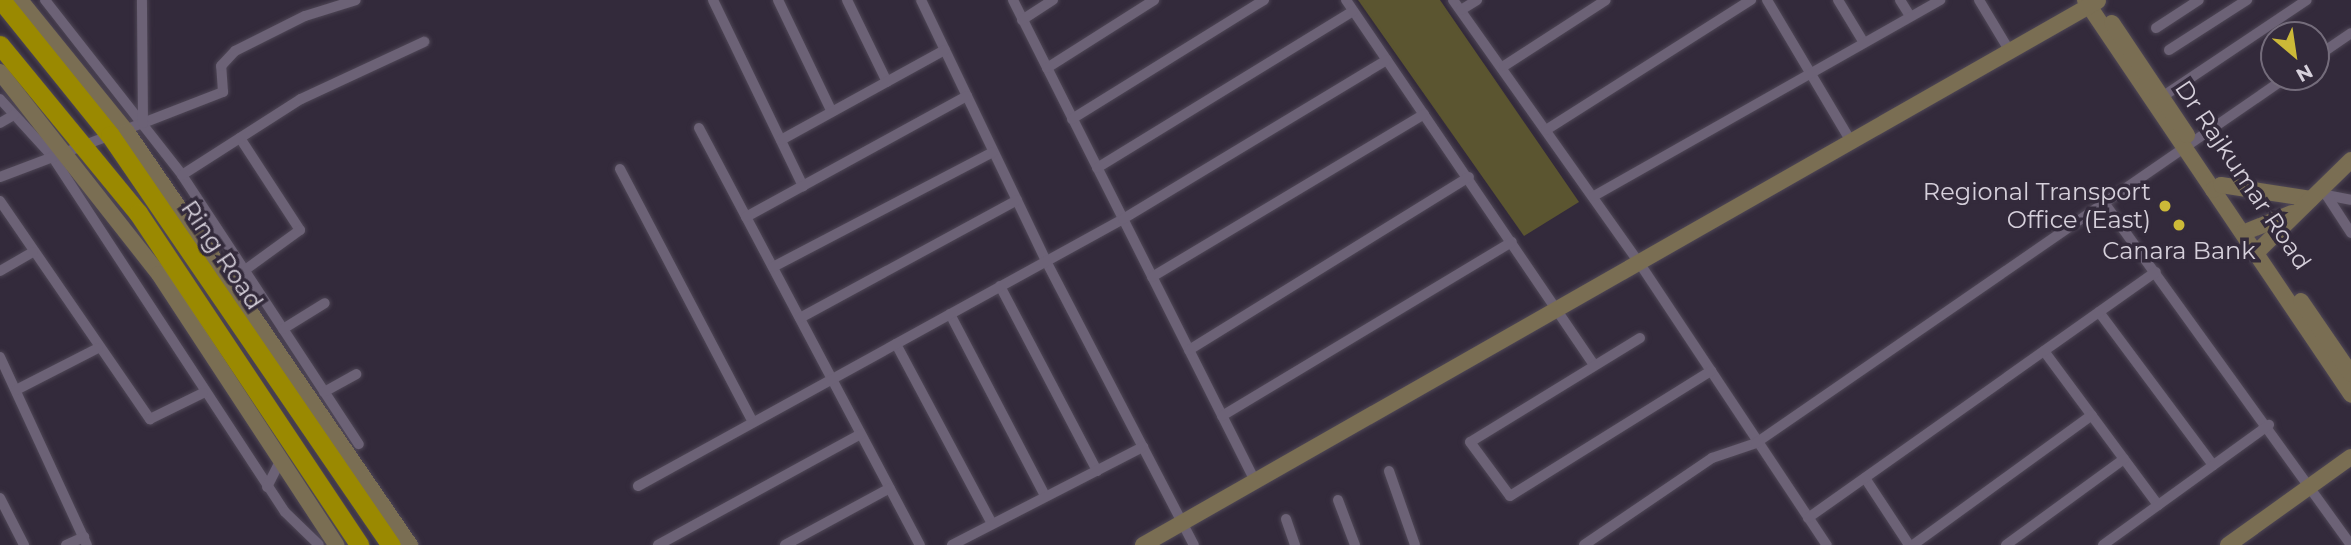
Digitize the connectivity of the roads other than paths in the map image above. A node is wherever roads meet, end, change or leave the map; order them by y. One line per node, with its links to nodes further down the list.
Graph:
1 (1, 0): 59 (highway, Ring Road)
2 (20, 0): 59 (street)
3 (45, 0): 56 (street)
4 (142, 0): 56 (street)
5 (356, 0): 56 (street)
6 (713, 0): 61 (street)
7 (778, 0): 51 (street)
8 (847, 0): 46 (street)
9 (921, 0): 38 (street)
10 (1013, 0): 31 (street)
11 (1054, 0): 31 (street)
12 (1154, 0): 43 (street)
13 (1264, 0): 54 (street)
14 (1346, 0): 29 (street)
15 (1453, 0): 28 (street)
16 (1477, 0): 28 (street)
17 (1606, 0): 42 (street)
18 (1751, 0): 58 (street)
19 (1767, 0): 45 (street)
20 (1838, 0): 35 (street)
21 (1900, 0): 30 (street)
22 (1940, 0): 30 (street)
23 (1979, 0): 39 (street)
24 (2199, 0): 32 (street)
25 (2247, 0): 40 (street)
26 (2307, 0): 49 (street)
27 (2092, 2): 39 (street); 49 (street, Dr Rajkumar Road); 63 (street, Dr Rajkumar Road)
28 (1461, 10): 42 (street)
29 (1353, 11): 41 (street); 67 (street)
30 (1910, 16): 35 (street)
31 (1022, 20): 43 (street)
32 (2156, 27)
33 (2351, 33): 37 (street)
34 (424, 42): 60 (street)
35 (1864, 43): 45 (street)
36 (0, 45): 64 (highway, Ring Road)
37 (2330, 47)
38 (945, 50): 46 (street); 48 (street)
39 (2009, 50): 62 (street)
40 (2169, 50)
41 (1387, 60): 52 (street); 82 (street)
42 (1504, 66): 58 (street)
43 (1047, 68): 54 (street)
44 (0, 72): 64 (street)
45 (1810, 72): 62 (street); 75 (street)
46 (887, 82): 51 (street)
47 (2267, 91): 63 (street)
48 (967, 96): 65 (street); 72 (street)
49 (2162, 97): 63 (street, Dr Rajkumar Road)
50 (0, 99): 53 (street)
51 (832, 112): 61 (street)
52 (1424, 114): 71 (street); 94 (street)
53 (15, 115): 55 (street); 64 (street)
54 (1072, 119): 67 (street)
55 (0, 123)
56 (143, 123): 59 (street); 69 (street)
57 (699, 128): 81 (street)
58 (1546, 130): 75 (street)
59 (119, 133): 64 (street); 151 (highway, Ring Road); 152 (street)
60 (240, 138): 69 (street); 91 (street)
61 (781, 140): 72 (street)
62 (1850, 140): 89 (street)
63 (2188, 145): 73 (street, Dr Rajkumar Road); 79 (street)
64 (67, 151): 70 (street); 115 (street); 127 (street); 150 (highway, Ring Road)
65 (993, 152): 76 (street); 90 (street)
66 (2351, 160): 74 (street)
67 (1097, 168): 82 (street)
68 (620, 169): 119 (street)
69 (183, 175): 91 (street)
70 (0, 177)
71 (1469, 177): 85 (street); 105 (street)
72 (803, 186): 81 (street)
73 (2217, 187): 74 (street); 83 (street, Dr Rajkumar Road)
74 (2320, 195): 77 (street); 80 (street); 84 (street)
75 (1594, 196): 89 (street)
76 (1017, 200): 88 (street); 100 (street)
77 (2351, 200)
78 (0, 201): 87 (street)
79 (2105, 204): 93 (street); 122 (street)
80 (2295, 212): 83 (street); 86 (street)
81 (746, 217): 90 (street)
82 (1123, 219): 88 (street); 94 (street)
83 (2247, 231): 86 (street, Dr Rajkumar Road)
84 (2351, 233)
85 (1512, 242): 97 (street); 118 (street)
86 (2260, 250): 111 (street, Dr Rajkumar Road); 116 (street, Dr Rajkumar Road)
87 (33, 252): 92 (street); 104 (street)
88 (1046, 261): 95 (street); 124 (street)
89 (1638, 261): 97 (street); 109 (street)
90 (773, 267): 100 (street)
91 (245, 270): 101 (street)
92 (0, 271)
93 (2156, 272): 98 (street); 120 (street)
94 (1152, 277): 105 (street)
95 (1000, 286): 99 (street); 129 (street)
96 (326, 303): 101 (street)
97 (1555, 309): 108 (street); 132 (street)
98 (2099, 312): 106 (street); 128 (street)
99 (950, 314): 103 (street); 137 (street)
100 (800, 318): 112 (street)
101 (283, 329): 114 (street)
102 (1640, 338): 108 (street)
103 (896, 344): 112 (street); 144 (street)
104 (98, 348): 113 (street); 115 (street)
105 (1189, 351): 118 (street)
106 (2045, 351): 117 (street); 131 (street)
107 (0, 357): 113 (street)
108 (1593, 363): 109 (street)
109 (1711, 371): 122 (street)
110 (356, 374): 114 (street)
111 (2351, 374)
112 (832, 379): 119 (street); 121 (street)
113 (16, 390): 145 (street)
114 (324, 392): 123 (street)
115 (204, 393): 135 (street)
116 (2351, 394)
117 (2092, 415): 126 (street); 164 (street)
118 (1222, 416): 132 (street)
119 (753, 422): 134 (street)
120 (2269, 425): 128 (street); 133 (street)
121 (861, 434): 136 (street); 153 (street)
122 (1756, 443): 141 (street); 162 (street)
123 (359, 444)
124 (1143, 447): 129 (street); 143 (street)
125 (2351, 457): 133 (street)
126 (2124, 459): 140 (street); 165 (street)
127 (280, 462): 135 (street); 149 (street)
128 (2213, 465): 140 (street)
129 (1097, 471): 137 (street)
130 (1389, 471): 161 (street)
131 (1865, 478): 141 (street); 164 (street)
132 (1256, 482): 143 (street)
133 (2312, 484): 167 (street); 168 (street)
134 (638, 486)
135 (267, 487): 148 (street)
136 (890, 488): 154 (street); 155 (street)
137 (1045, 496): 144 (street)
138 (0, 498): 146 (street)
139 (1338, 500): 160 (street)
140 (2158, 505): 166 (street)
141 (1808, 518): 163 (street)
142 (1286, 519): 159 (street)
143 (1183, 523): 157 (street); 158 (street)
144 (992, 524): 156 (street)
145 (85, 541): 147 (street)
146 (24, 545)
147 (66, 545)
148 (319, 545)
149 (336, 545)
150 (359, 545)
151 (391, 545)
152 (410, 545)
153 (657, 545)
154 (785, 545)
155 (920, 545)
156 (953, 545)
157 (1143, 545)
158 (1194, 545)
159 (1295, 545)
160 (1355, 545)
161 (1415, 545)
162 (1584, 545)
163 (1827, 545)
164 (1911, 545)
165 (2006, 545)
166 (2102, 545)
167 (2228, 545)
168 (2350, 545)

